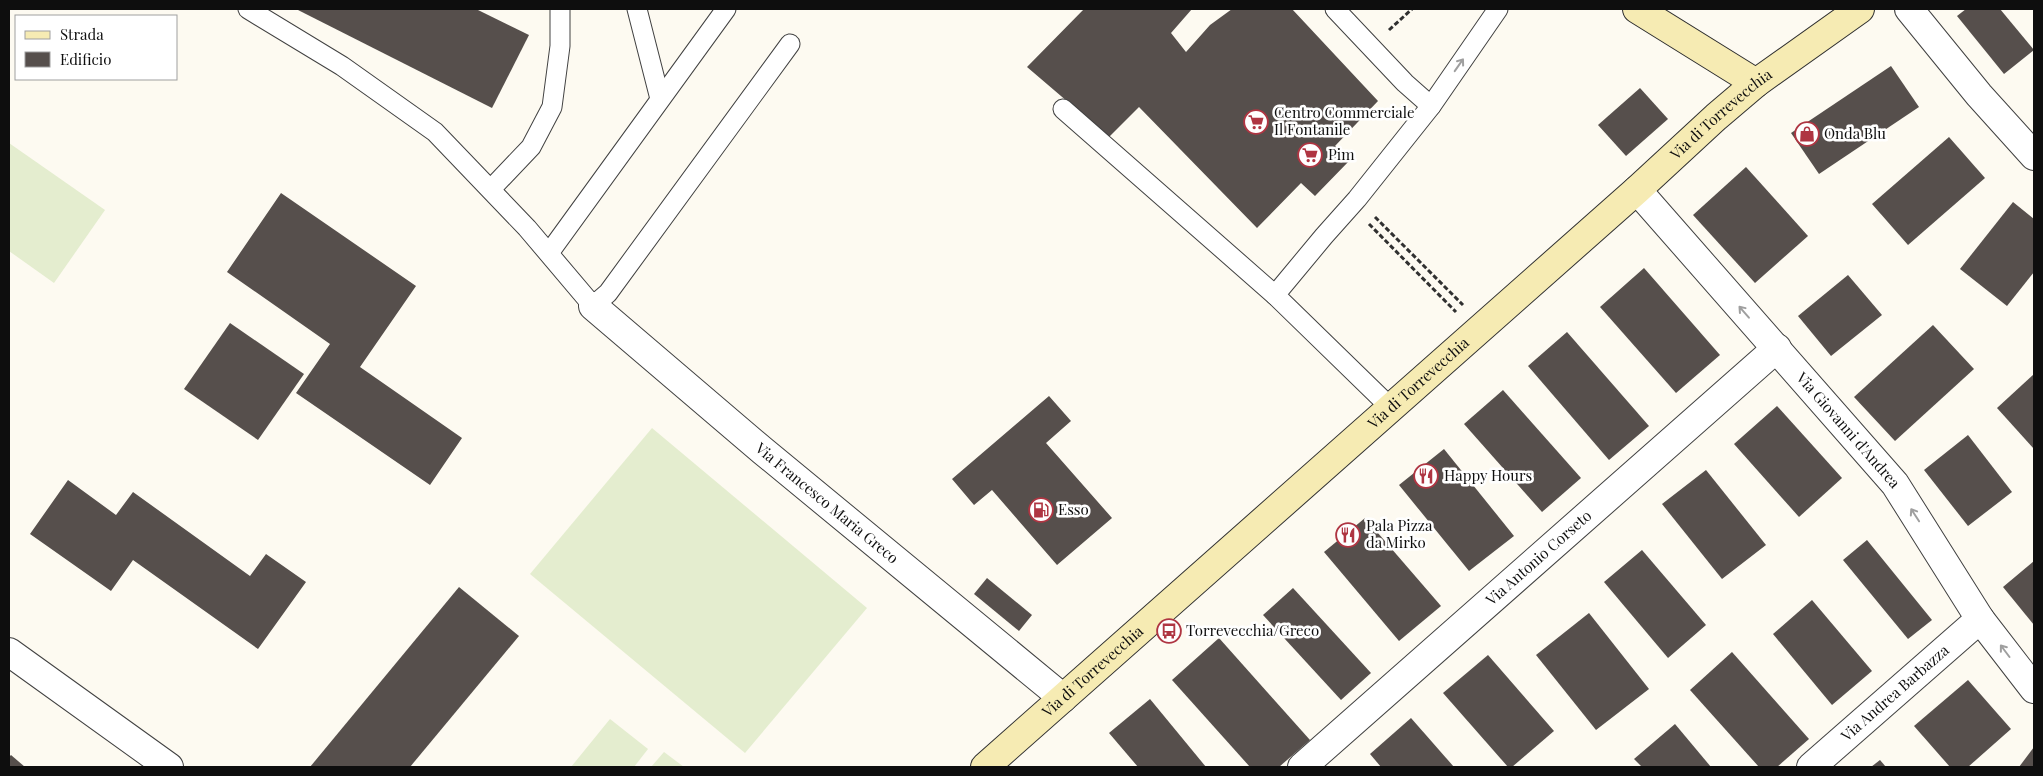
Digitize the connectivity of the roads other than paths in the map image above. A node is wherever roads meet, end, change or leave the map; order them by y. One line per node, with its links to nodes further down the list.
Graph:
1 (248, 9): 16 (lane)
2 (560, 9): 16 (lane)
3 (637, 9): 12 (lane)
4 (726, 9): 12 (lane)
5 (1335, 9): 13 (lane)
6 (1498, 9): 13 (lane, one-way to 6)
7 (1637, 9): 11 (main road)
8 (1860, 9): 11 (main road, Via di Torrevecchia)
9 (1909, 9): 15 (street)
10 (790, 44): 20 (lane)
11 (1756, 83): 17 (main road, Via di Torrevecchia)
12 (660, 99): 18 (lane)
13 (1431, 106): 19 (lane)
14 (1063, 109): 19 (lane)
15 (2034, 156)
16 (492, 189): 18 (lane)
17 (1637, 190): 21 (street, Via Giovanni d'Andrea, one-way to 17); 22 (main road, Via di Torrevecchia)
18 (550, 253): 20 (lane)
19 (1275, 295): 22 (lane)
20 (593, 306): 26 (street, Via Francesco Maria Greco)
21 (1776, 348): 23 (street, Via Giovanni d'Andrea, one-way to 21); 29 (street, Via Antonio Corseto)
22 (1390, 407): 26 (main road, Via di Torrevecchia)
23 (1980, 619): 25 (street, Via Giovanni d'Andrea, one-way to 23); 30 (street, Via Andrea Barbazza)
24 (9, 652): 27 (street)
25 (2034, 690)
26 (1063, 698): 28 (main road, Via di Torrevecchia)
27 (169, 767)
28 (984, 767)
29 (1302, 767)
30 (1811, 767)

